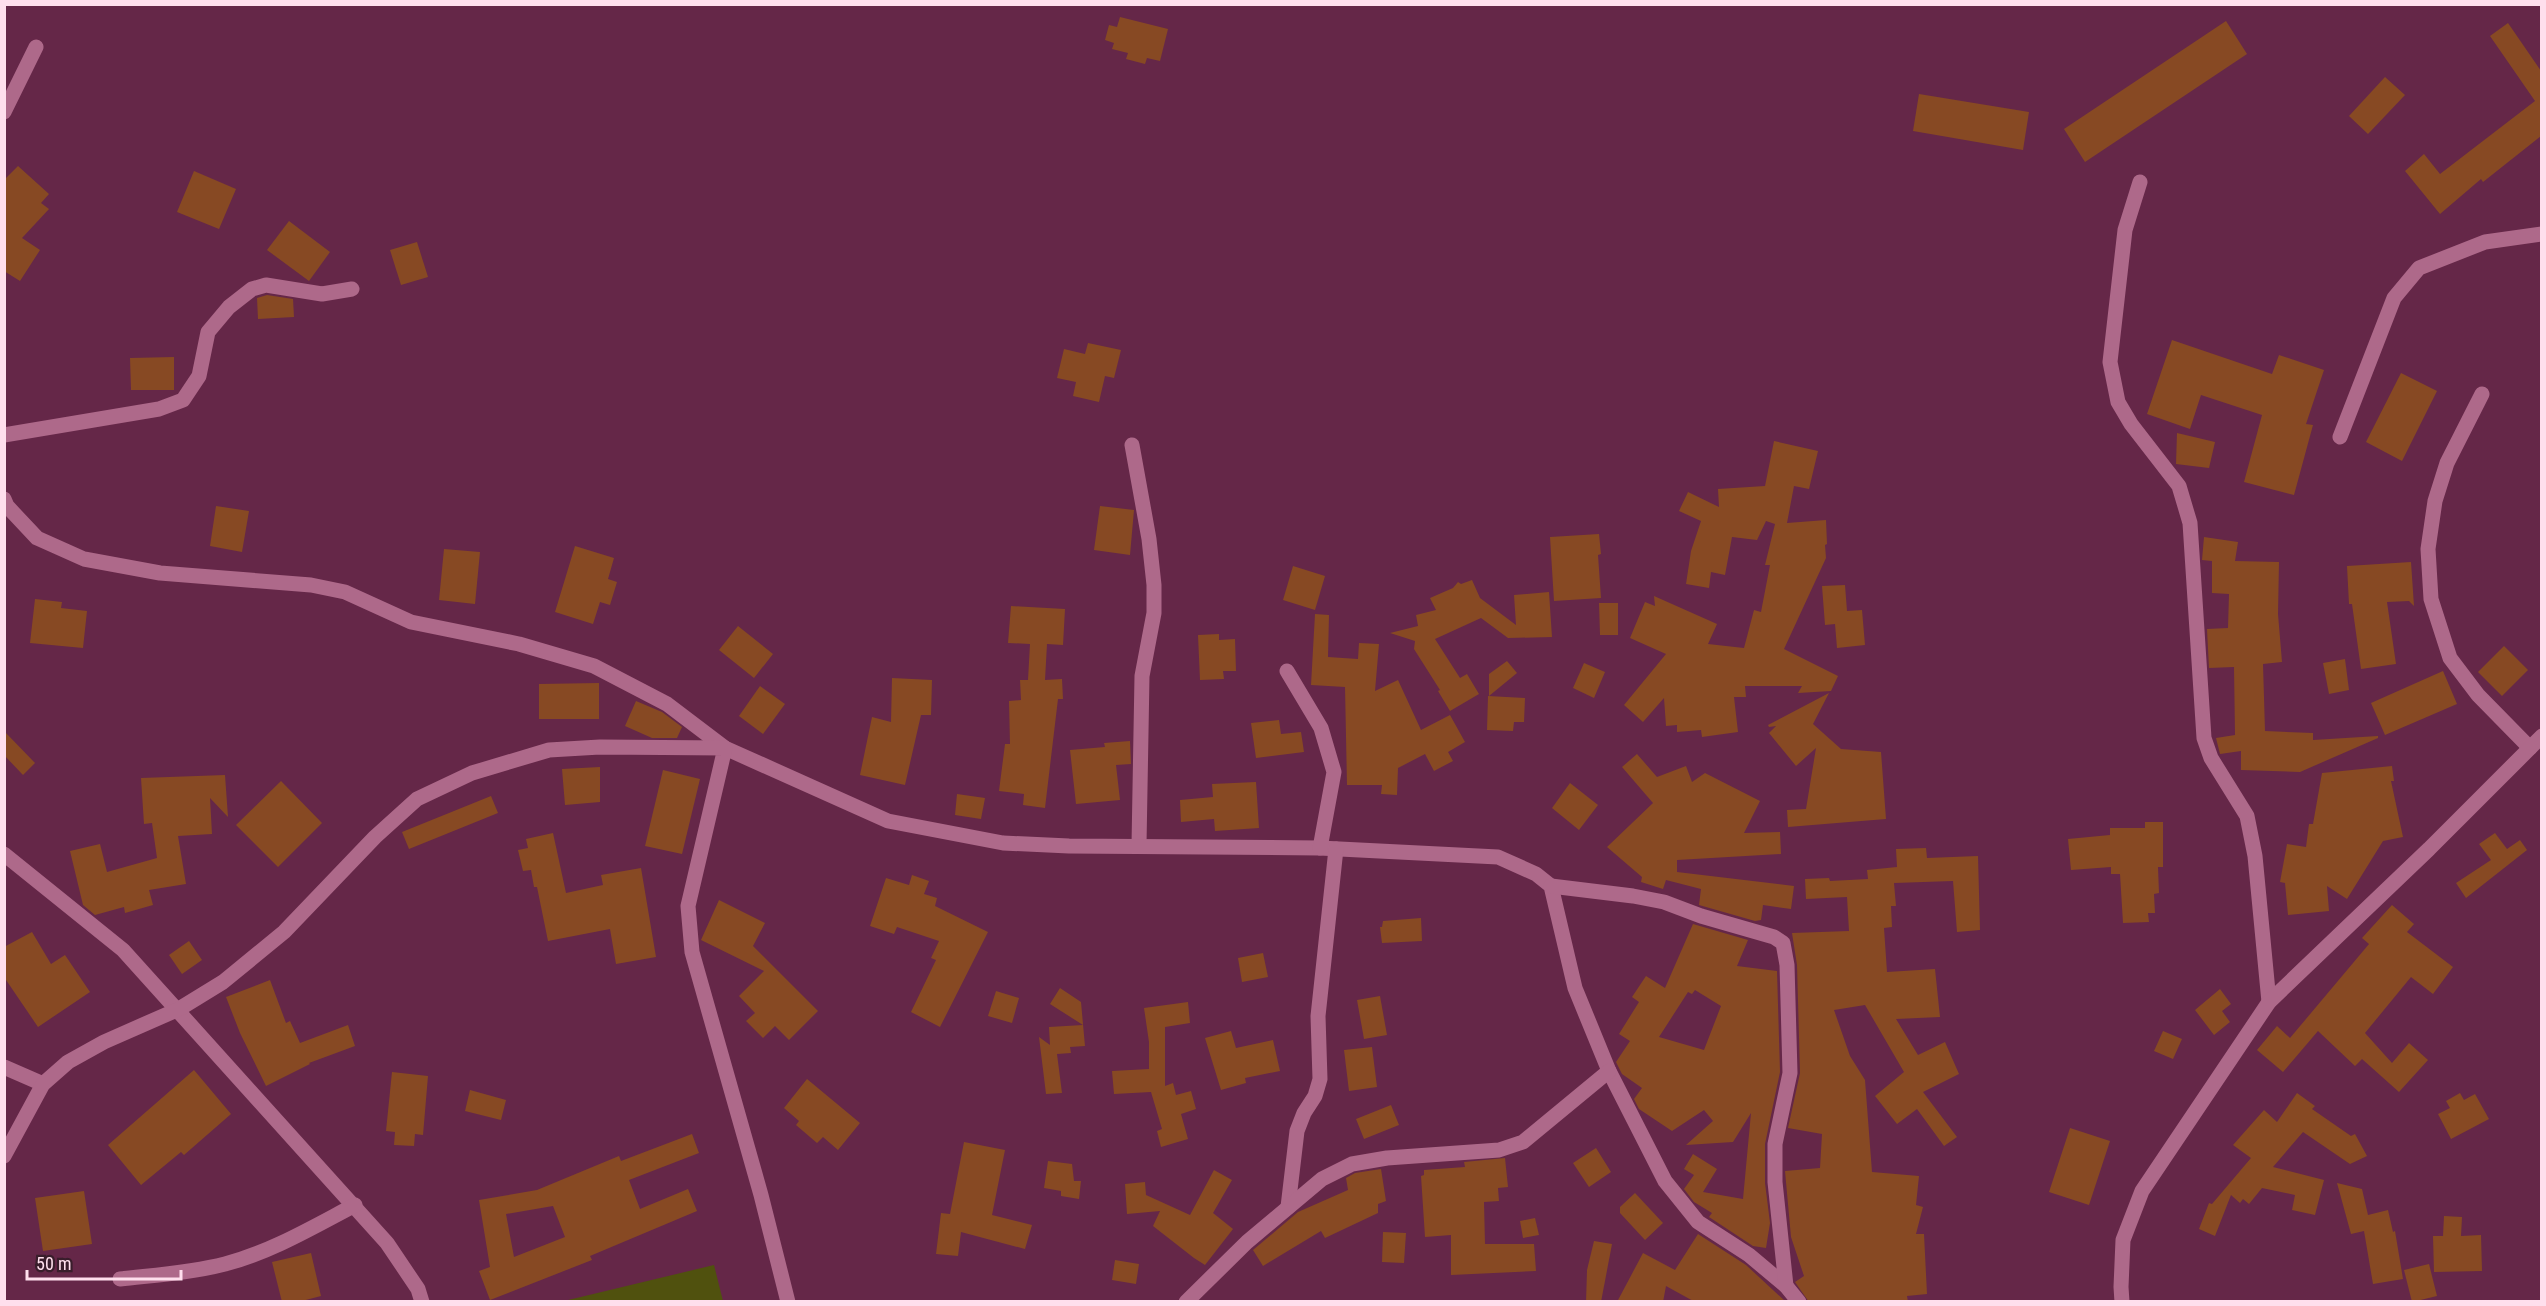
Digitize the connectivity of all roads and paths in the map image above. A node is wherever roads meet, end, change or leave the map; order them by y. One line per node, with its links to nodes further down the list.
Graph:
1 (36, 46): 2 (street)
2 (4, 112)
3 (2140, 182): 20 (street)
4 (2541, 234): 8 (street)
5 (352, 289): 7 (street)
6 (2482, 394): 14 (street)
7 (4, 435)
8 (2340, 437)
9 (1132, 445): 15 (street)
10 (4, 499): 13 (street)
11 (1287, 671): 16 (street)
12 (2541, 736): 14 (street)
13 (725, 748): 15 (street); 21 (street); 31 (street)
14 (2530, 748): 20 (street)
15 (1139, 845): 16 (street)
16 (1320, 848): 17 (street)
17 (1336, 849): 19 (street); 27 (street)
18 (4, 854): 21 (street)
19 (1551, 886): 23 (street); 29 (street)
20 (2269, 1002): 34 (street)
21 (179, 1009): 24 (street); 26 (street)
22 (4, 1066): 24 (street)
23 (1609, 1071): 27 (street); 29 (street)
24 (43, 1084): 25 (street)
25 (4, 1156)
26 (355, 1204): 28 (street); 30 (street)
27 (1288, 1207): 32 (street)
28 (120, 1279)
29 (1786, 1286): 33 (street)
30 (422, 1302)
31 (788, 1302)
32 (1186, 1302)
33 (1799, 1302)
34 (2122, 1302)

